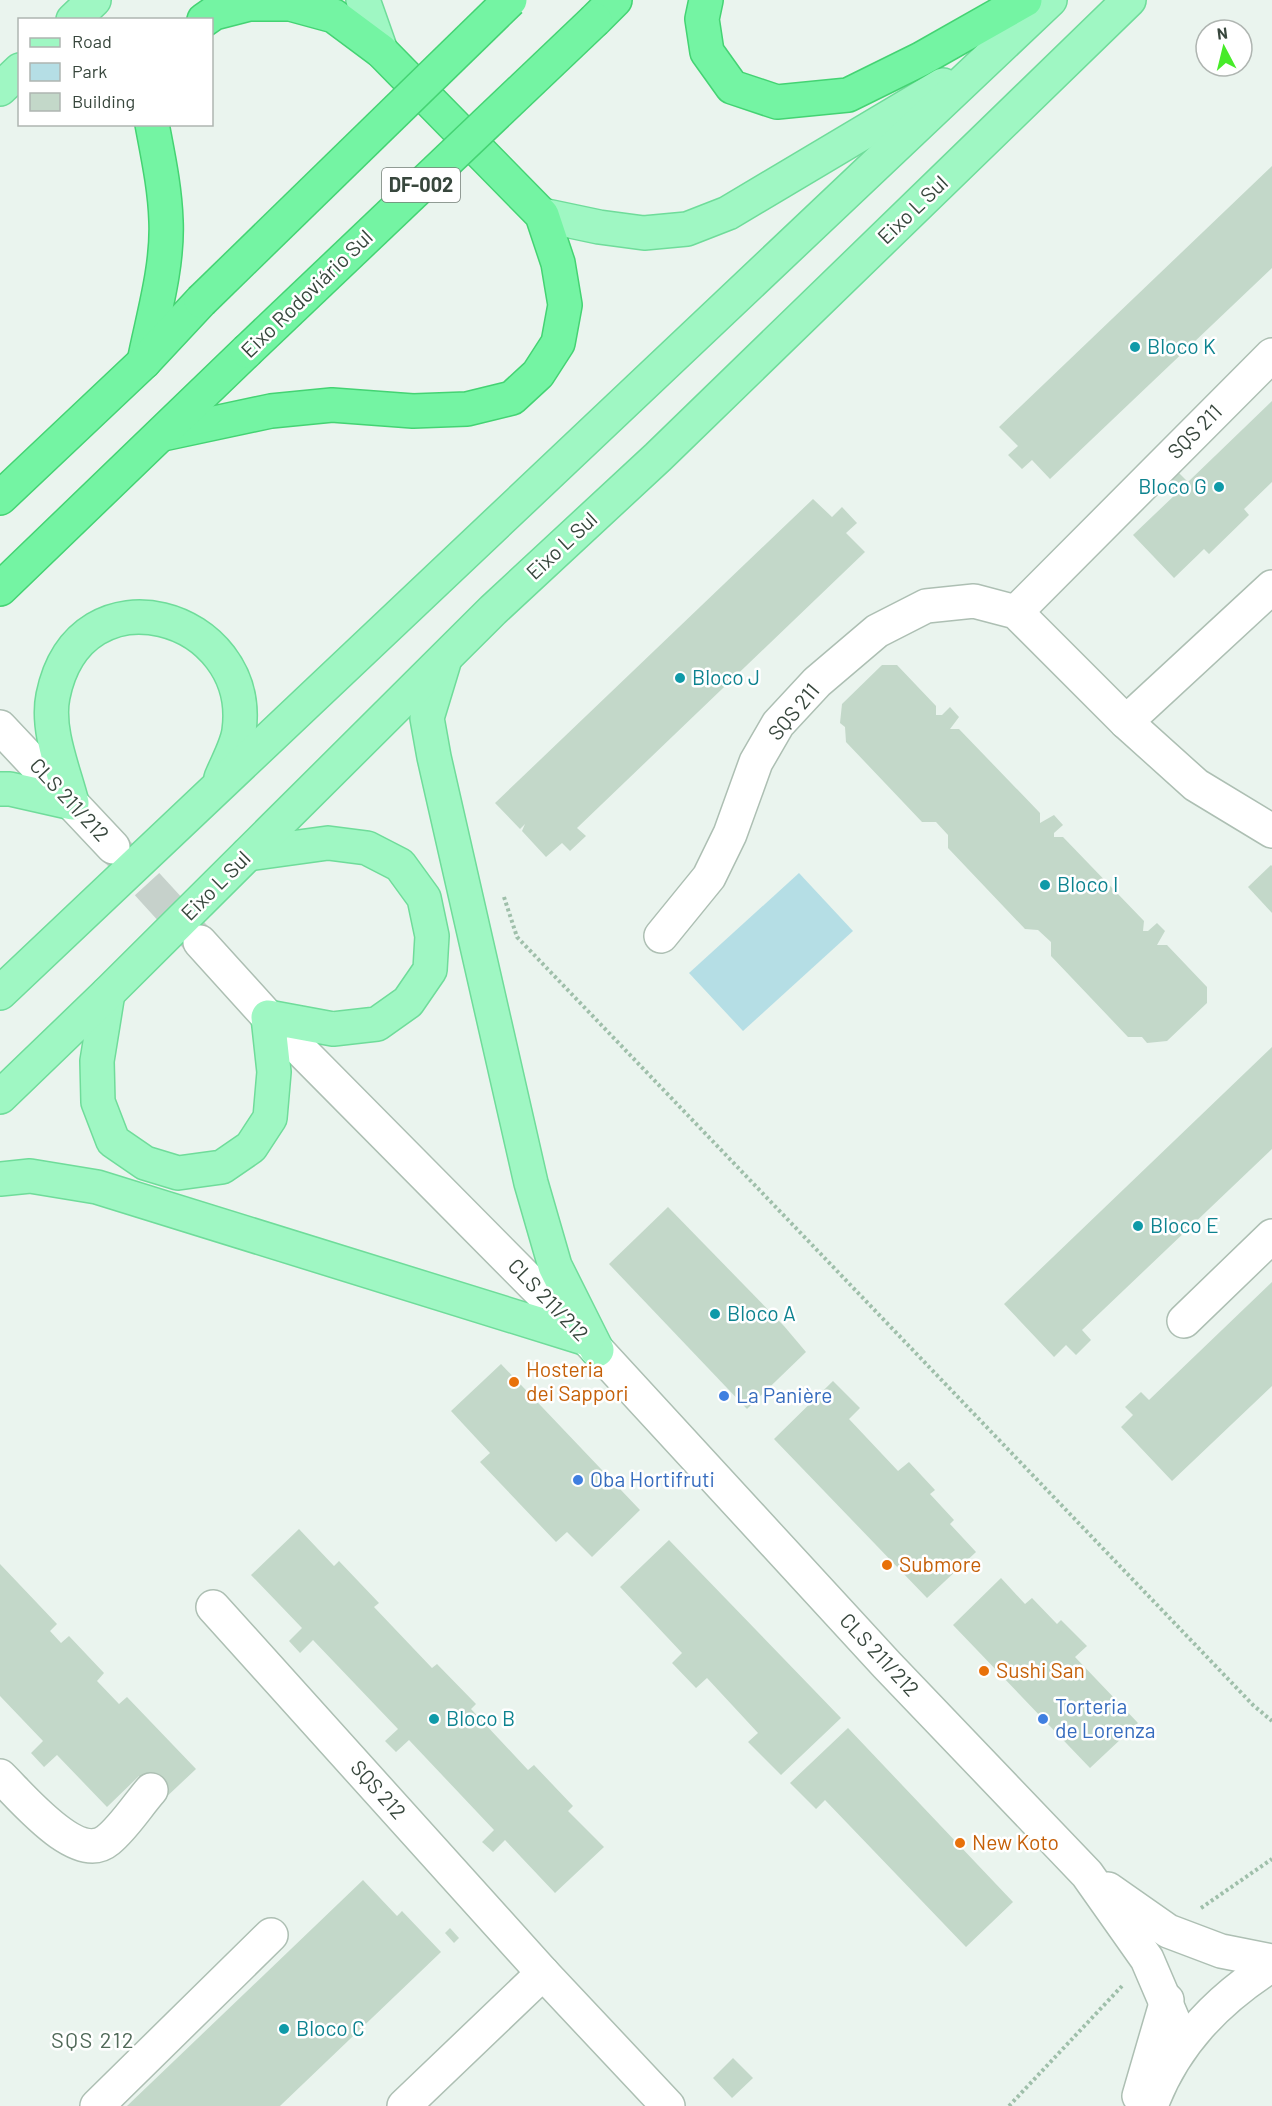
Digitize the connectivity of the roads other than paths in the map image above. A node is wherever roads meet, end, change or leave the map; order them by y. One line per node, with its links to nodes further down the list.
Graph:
1 (94, 0): 9 (main road)
2 (363, 0): 11 (main road)
3 (510, 0): 18 (highway, DF-002, bridge)
4 (706, 0): 5 (highway)
5 (1025, 0)
6 (1050, 0): 12 (main road)
7 (1129, 0): 24 (main road, Eixo L Sul)
8 (605, 10): 19 (highway, Eixo Rodoviário Sul / DF-002, bridge)
9 (75, 18)
10 (207, 18): 11 (highway)
11 (381, 51): 16 (highway)
12 (999, 51): 16 (main road); 27 (main road)
13 (18, 72): 14 (main road)
14 (0, 89)
15 (152, 126): 18 (highway)
16 (542, 215): 19 (highway)
17 (1272, 355): 23 (street, SQS 211)
18 (144, 362): 20 (highway, DF-002)
19 (163, 434): 22 (highway, Eixo Rodoviário Sul / DF-002)
20 (0, 498)
21 (1272, 587): 25 (street)
22 (0, 589)
23 (1016, 612): 25 (street); 33 (street, SQS 211)
24 (445, 657): 32 (main road, Eixo L Sul); 44 (main road)
25 (1126, 722): 30 (street)
26 (0, 727): 29 (street, CLS 211/212)
27 (218, 787): 29 (main road); 35 (main road)
28 (0, 789): 29 (main road)
29 (72, 803): 31 (street, CLS 211/212)
30 (1272, 831)
31 (113, 847)
32 (248, 854): 38 (main road, Eixo L Sul); 39 (main road)
33 (662, 936)
34 (200, 942): 39 (street, CLS 211/212)
35 (33, 961): 36 (main road); 37 (main road)
36 (0, 970)
37 (0, 993)
38 (108, 993): 39 (main road); 40 (main road, Eixo L Sul)
39 (268, 1017): 44 (street, CLS 211/212)
40 (0, 1096)
41 (0, 1179): 44 (main road)
42 (1272, 1236): 43 (street)
43 (1184, 1321)
44 (592, 1345): 48 (street, CLS 211/212)
45 (213, 1607): 54 (street, SQS 212)
46 (0, 1776): 47 (street)
47 (151, 1790)
48 (1087, 1874): 51 (street, CLS 211/212); 55 (street, CLS 211/212)
49 (271, 1935): 57 (street)
50 (1272, 1941): 51 (street)
51 (1221, 1951): 52 (street, CLS 211/212)
52 (1272, 1961)
53 (1272, 1965): 56 (street)
54 (543, 1972): 58 (street); 59 (street, SQS 212)
55 (1167, 2000): 56 (street, CLS 211/212); 60 (street)
56 (1183, 2043): 61 (street)
57 (97, 2106)
58 (404, 2106)
59 (668, 2106)
60 (1136, 2106)
61 (1151, 2106)

